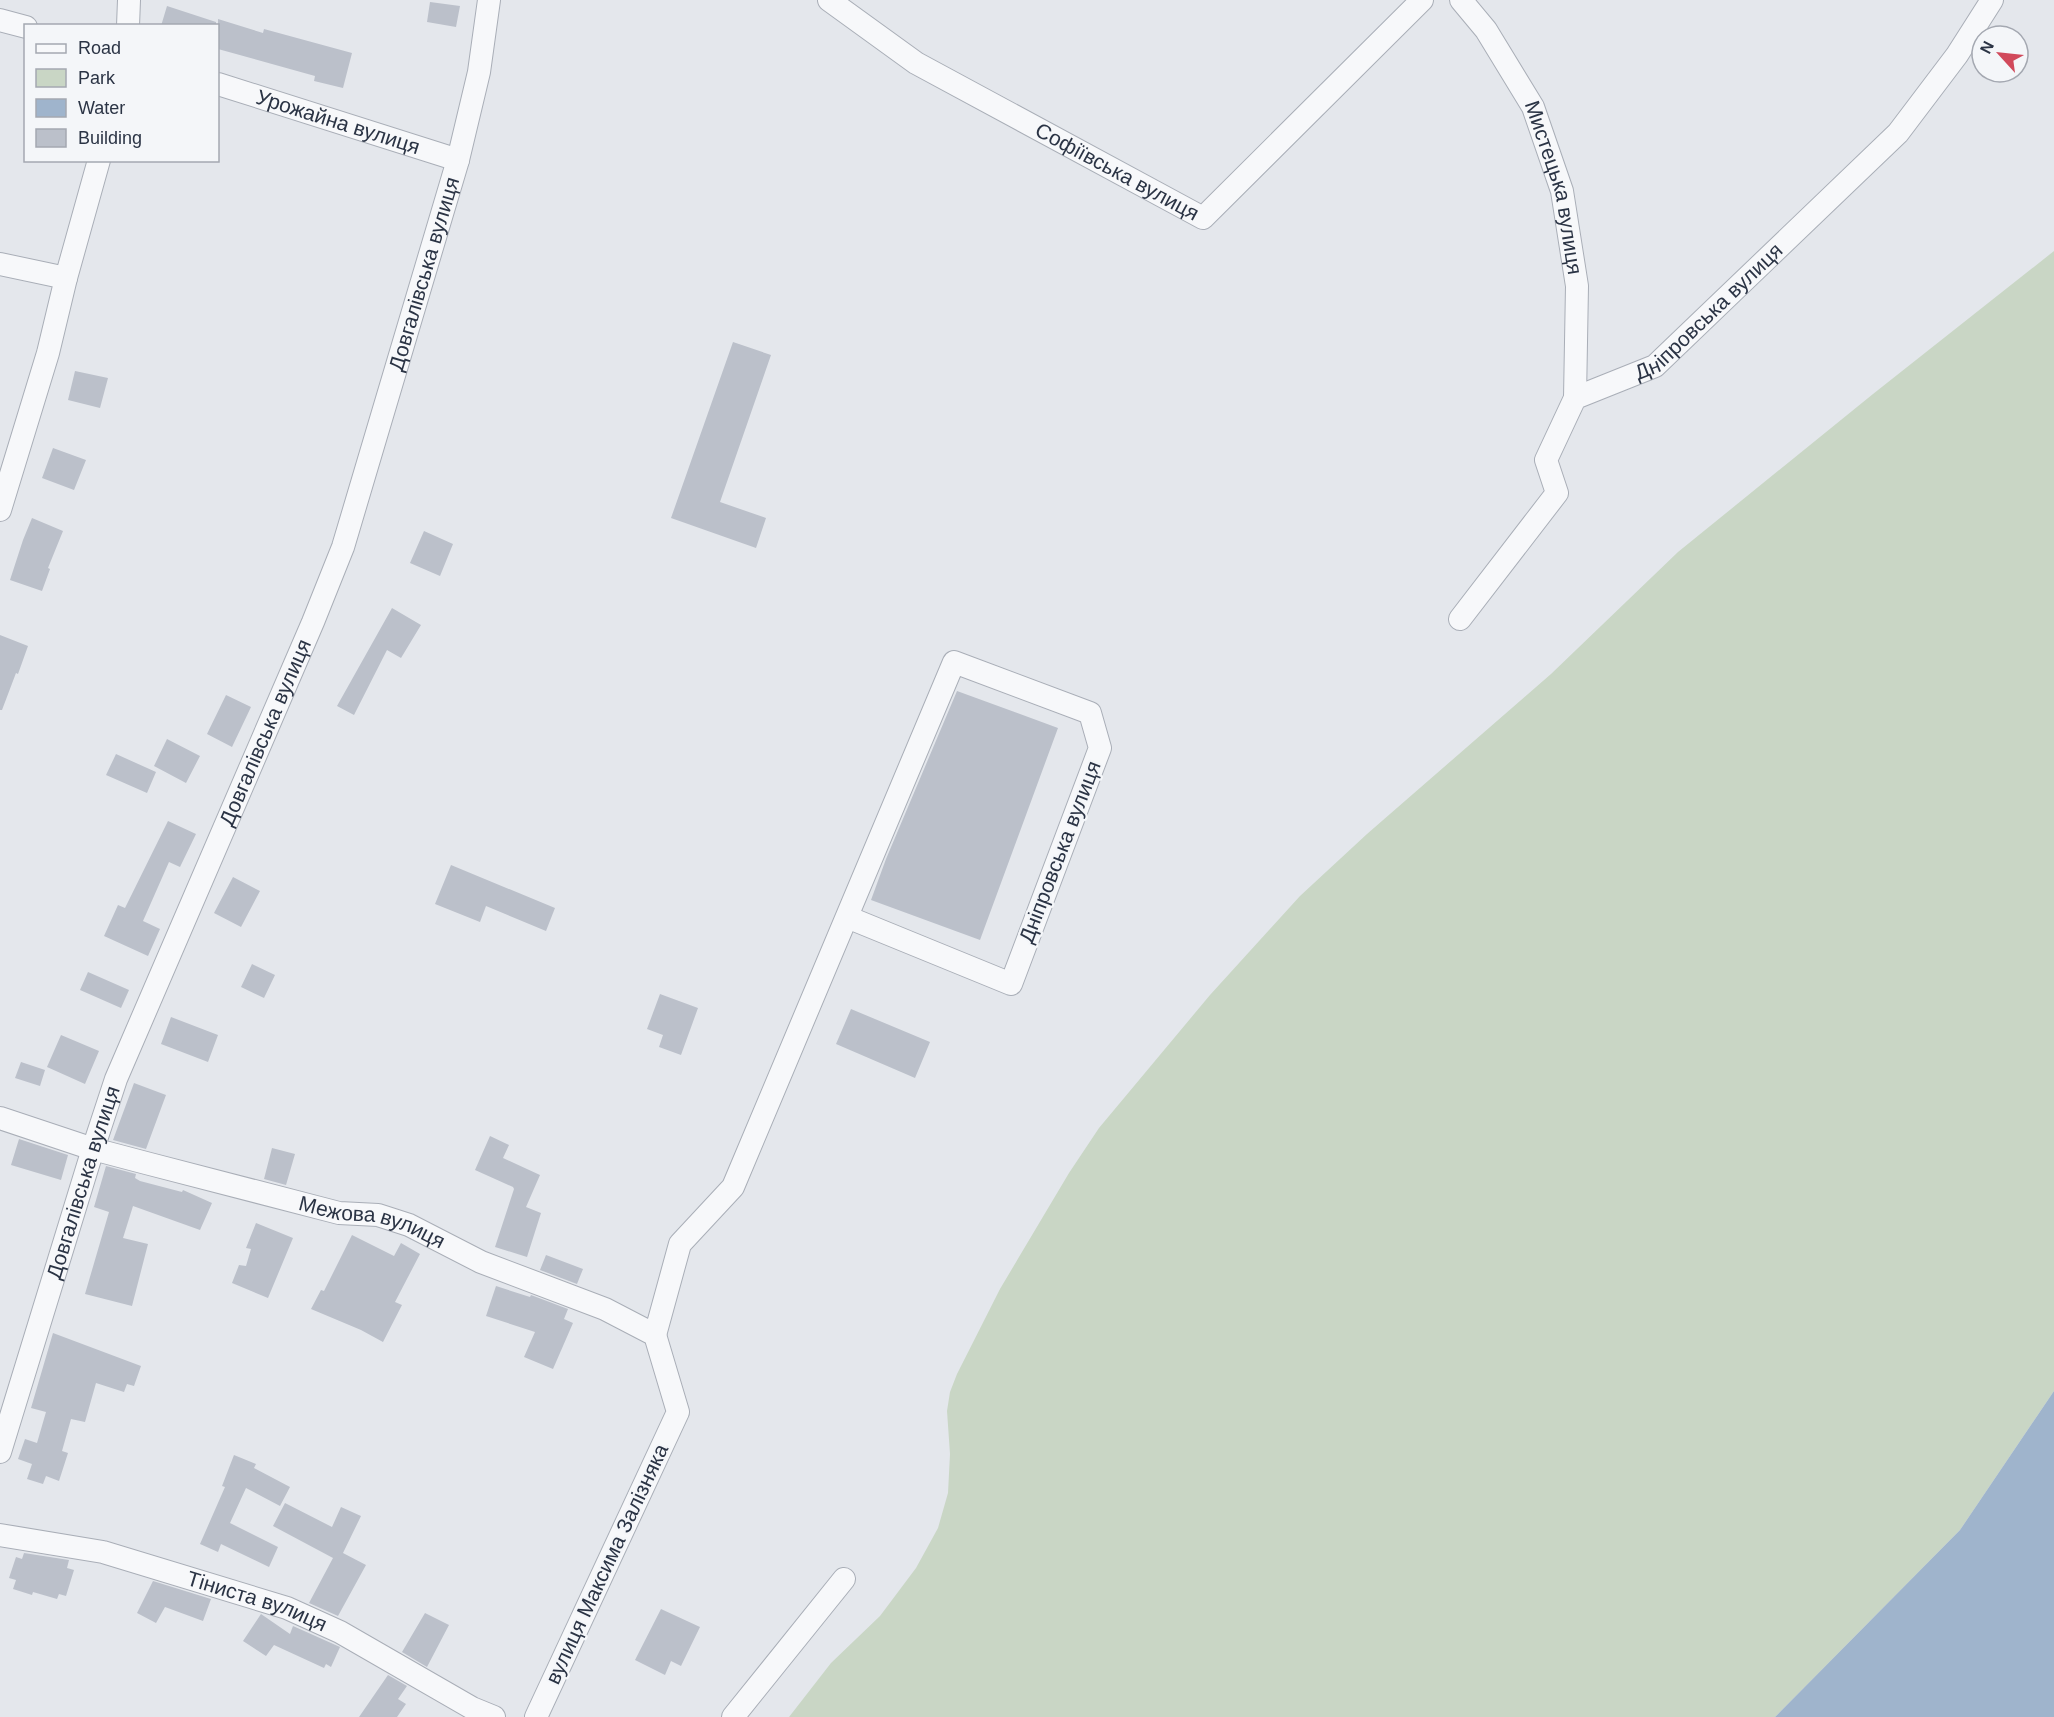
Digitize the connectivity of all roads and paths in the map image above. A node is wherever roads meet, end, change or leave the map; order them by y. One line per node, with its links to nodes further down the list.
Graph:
1 (129, 0): 8 (street)
2 (489, 0): 11 (street, Довгалівська вулиця)
3 (829, 0): 4 (street, Софіївська вулиця)
4 (1422, 0)
5 (1461, 0): 15 (street, Мистецька вулиця)
6 (1992, 0): 15 (street, Дніпровська вулиця)
7 (0, 20): 9 (street)
8 (128, 24)
9 (24, 26)
10 (219, 84): 11 (street, Урожайна вулиця)
11 (459, 160): 21 (street, Довгалівська вулиця)
12 (98, 162): 14 (street)
13 (0, 264): 14 (street)
14 (66, 278): 16 (street)
15 (1575, 398): 18 (street)
16 (7, 465): 17 (street)
17 (0, 510)
18 (1460, 619)
19 (847, 917): 19 (street, Дніпровська вулиця); 22 (street, Дніпровська вулиця)
20 (0, 1118): 21 (street, Межова вулиця)
21 (93, 1149): 22 (street, Межова вулиця); 23 (street, Довгалівська вулиця)
22 (655, 1335): 28 (street, вулиця Максима Залізняка)
23 (6, 1414): 24 (street, Довгалівська вулиця)
24 (0, 1452)
25 (0, 1535): 27 (street, Тіниста вулиця)
26 (844, 1579): 29 (street)
27 (494, 1717)
28 (536, 1717)
29 (733, 1717)

